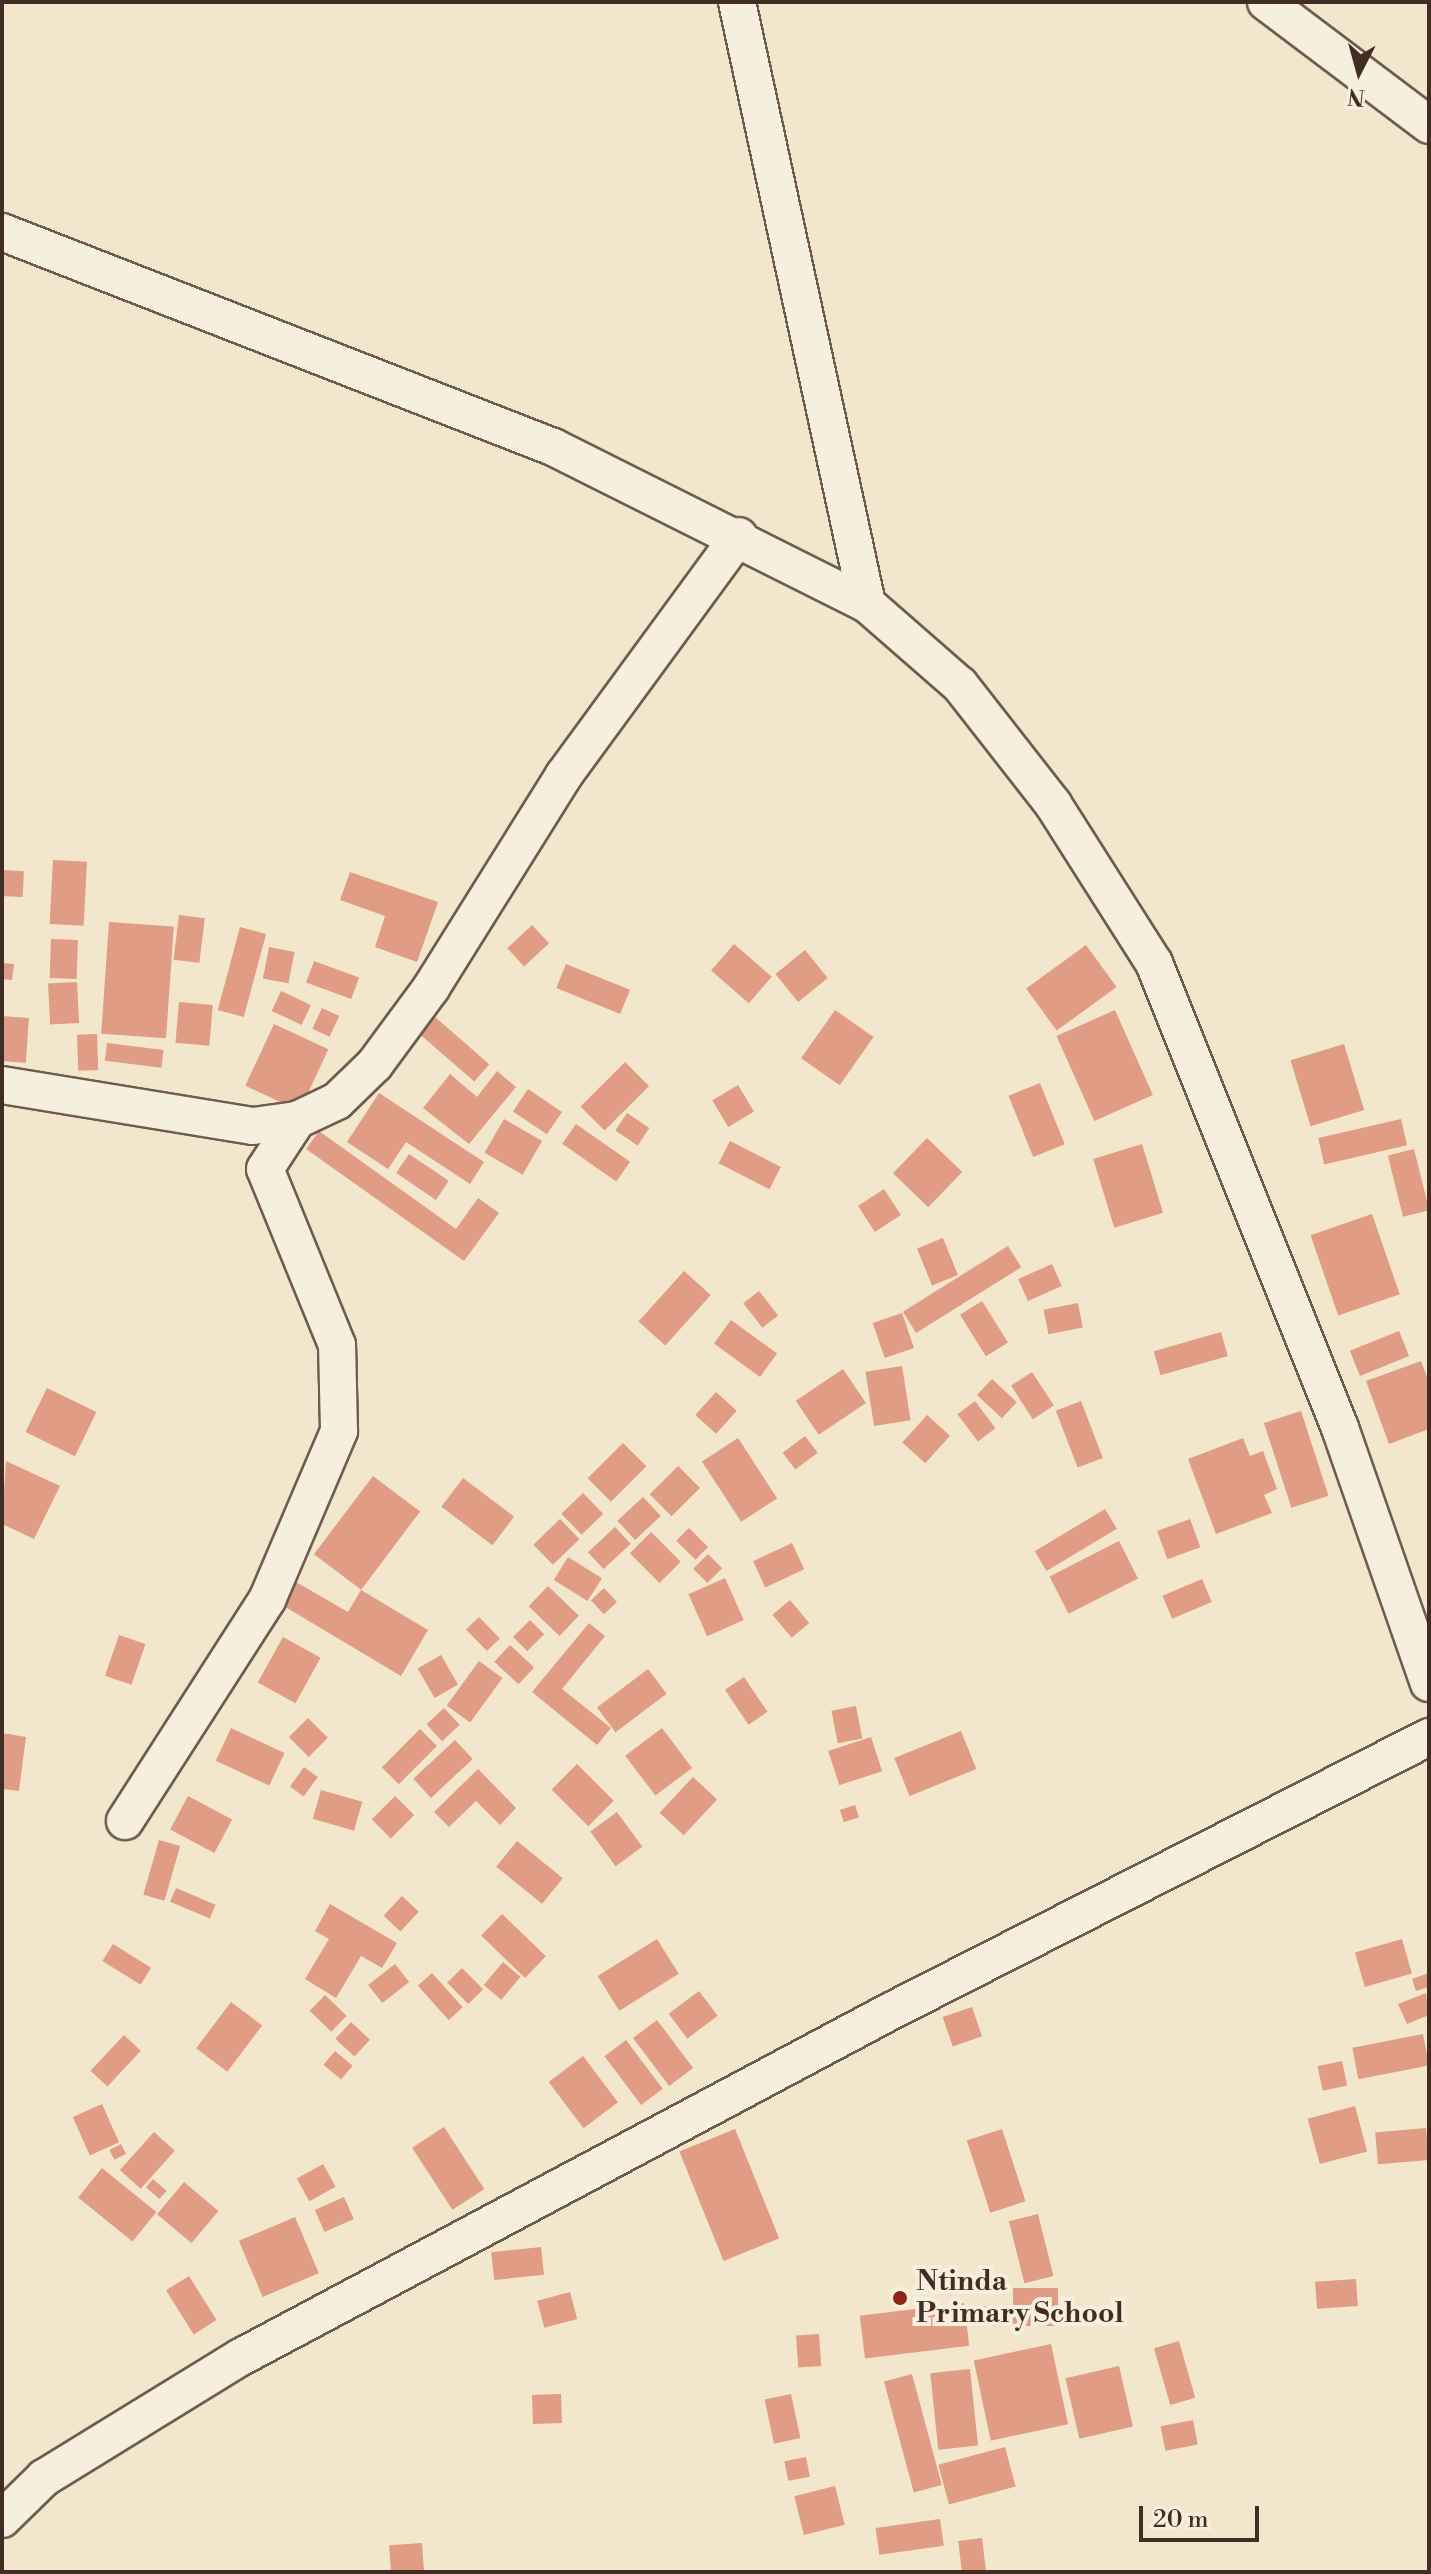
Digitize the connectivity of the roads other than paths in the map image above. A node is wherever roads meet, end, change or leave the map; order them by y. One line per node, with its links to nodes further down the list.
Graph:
1 (737, 2): 6 (street)
2 (1266, 2): 3 (street)
3 (1429, 125)
4 (2, 232): 5 (street)
5 (739, 536): 6 (street); 8 (street)
6 (867, 604): 9 (street)
7 (2, 1085): 8 (street)
8 (297, 1120): 11 (street)
9 (1429, 1683)
10 (1429, 1737): 12 (street)
11 (125, 1821)
12 (2, 2519)

